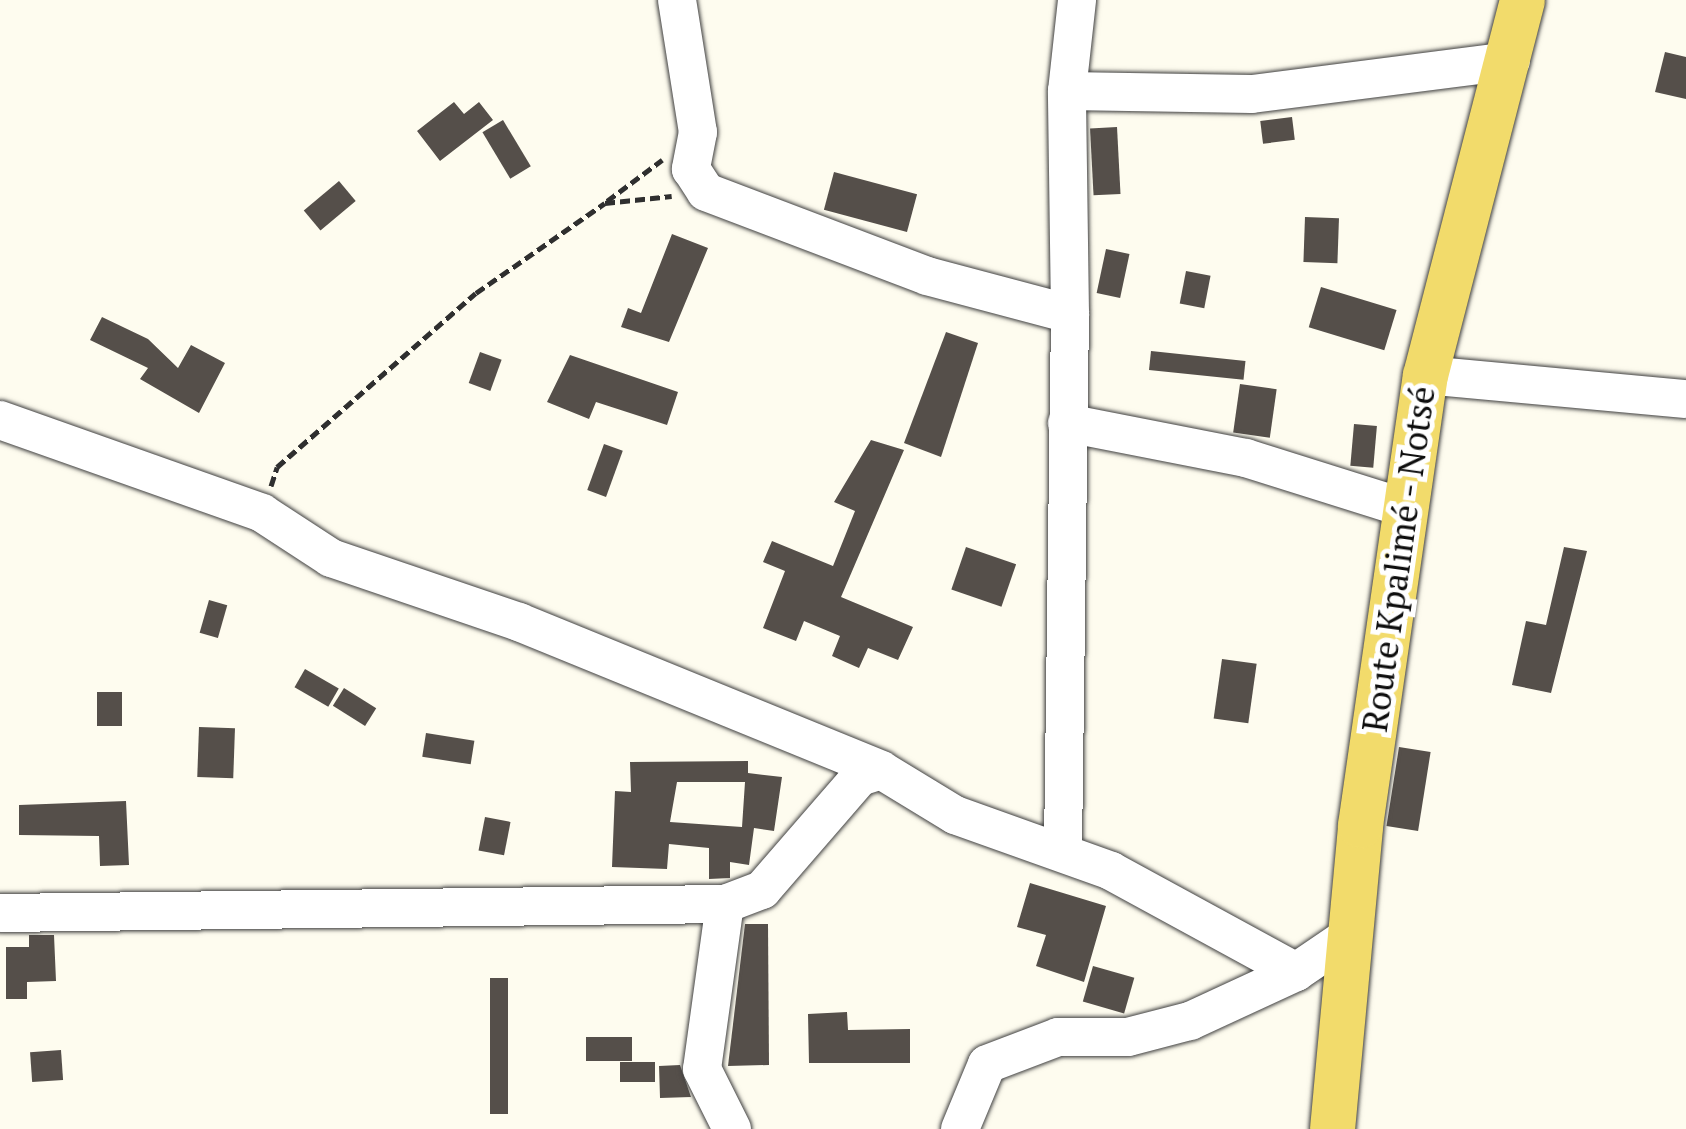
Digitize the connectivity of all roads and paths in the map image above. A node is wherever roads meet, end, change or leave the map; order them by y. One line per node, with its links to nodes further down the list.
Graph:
1 (677, 0): 6 (street)
2 (1077, 0): 5 (street)
3 (1522, 0): 4 (main road, Route Kpalimé - Notsé)
4 (1511, 61): 5 (street); 10 (main road, Route Kpalimé - Notsé)
5 (1067, 92): 9 (street)
6 (698, 132): 7 (street); 8 (path)
7 (706, 192): 8 (path); 9 (street)
8 (605, 203): 15 (path)
9 (1070, 314): 13 (street)
10 (1424, 375): 11 (street); 14 (main road, Route Kpalimé - Notsé)
11 (1686, 399)
12 (0, 420): 15 (street)
13 (1067, 423): 14 (street); 17 (street)
14 (1405, 508): 20 (main road, Route Kpalimé - Notsé)
15 (262, 512): 16 (street)
16 (881, 770): 17 (street); 18 (street)
17 (1063, 851): 21 (street)
18 (725, 904): 19 (street); 22 (street)
19 (0, 913)
20 (1346, 938): 21 (street); 24 (main road, Route Kpalimé - Notsé)
21 (1296, 972): 23 (street)
22 (732, 1129)
23 (960, 1129)
24 (1332, 1129)

